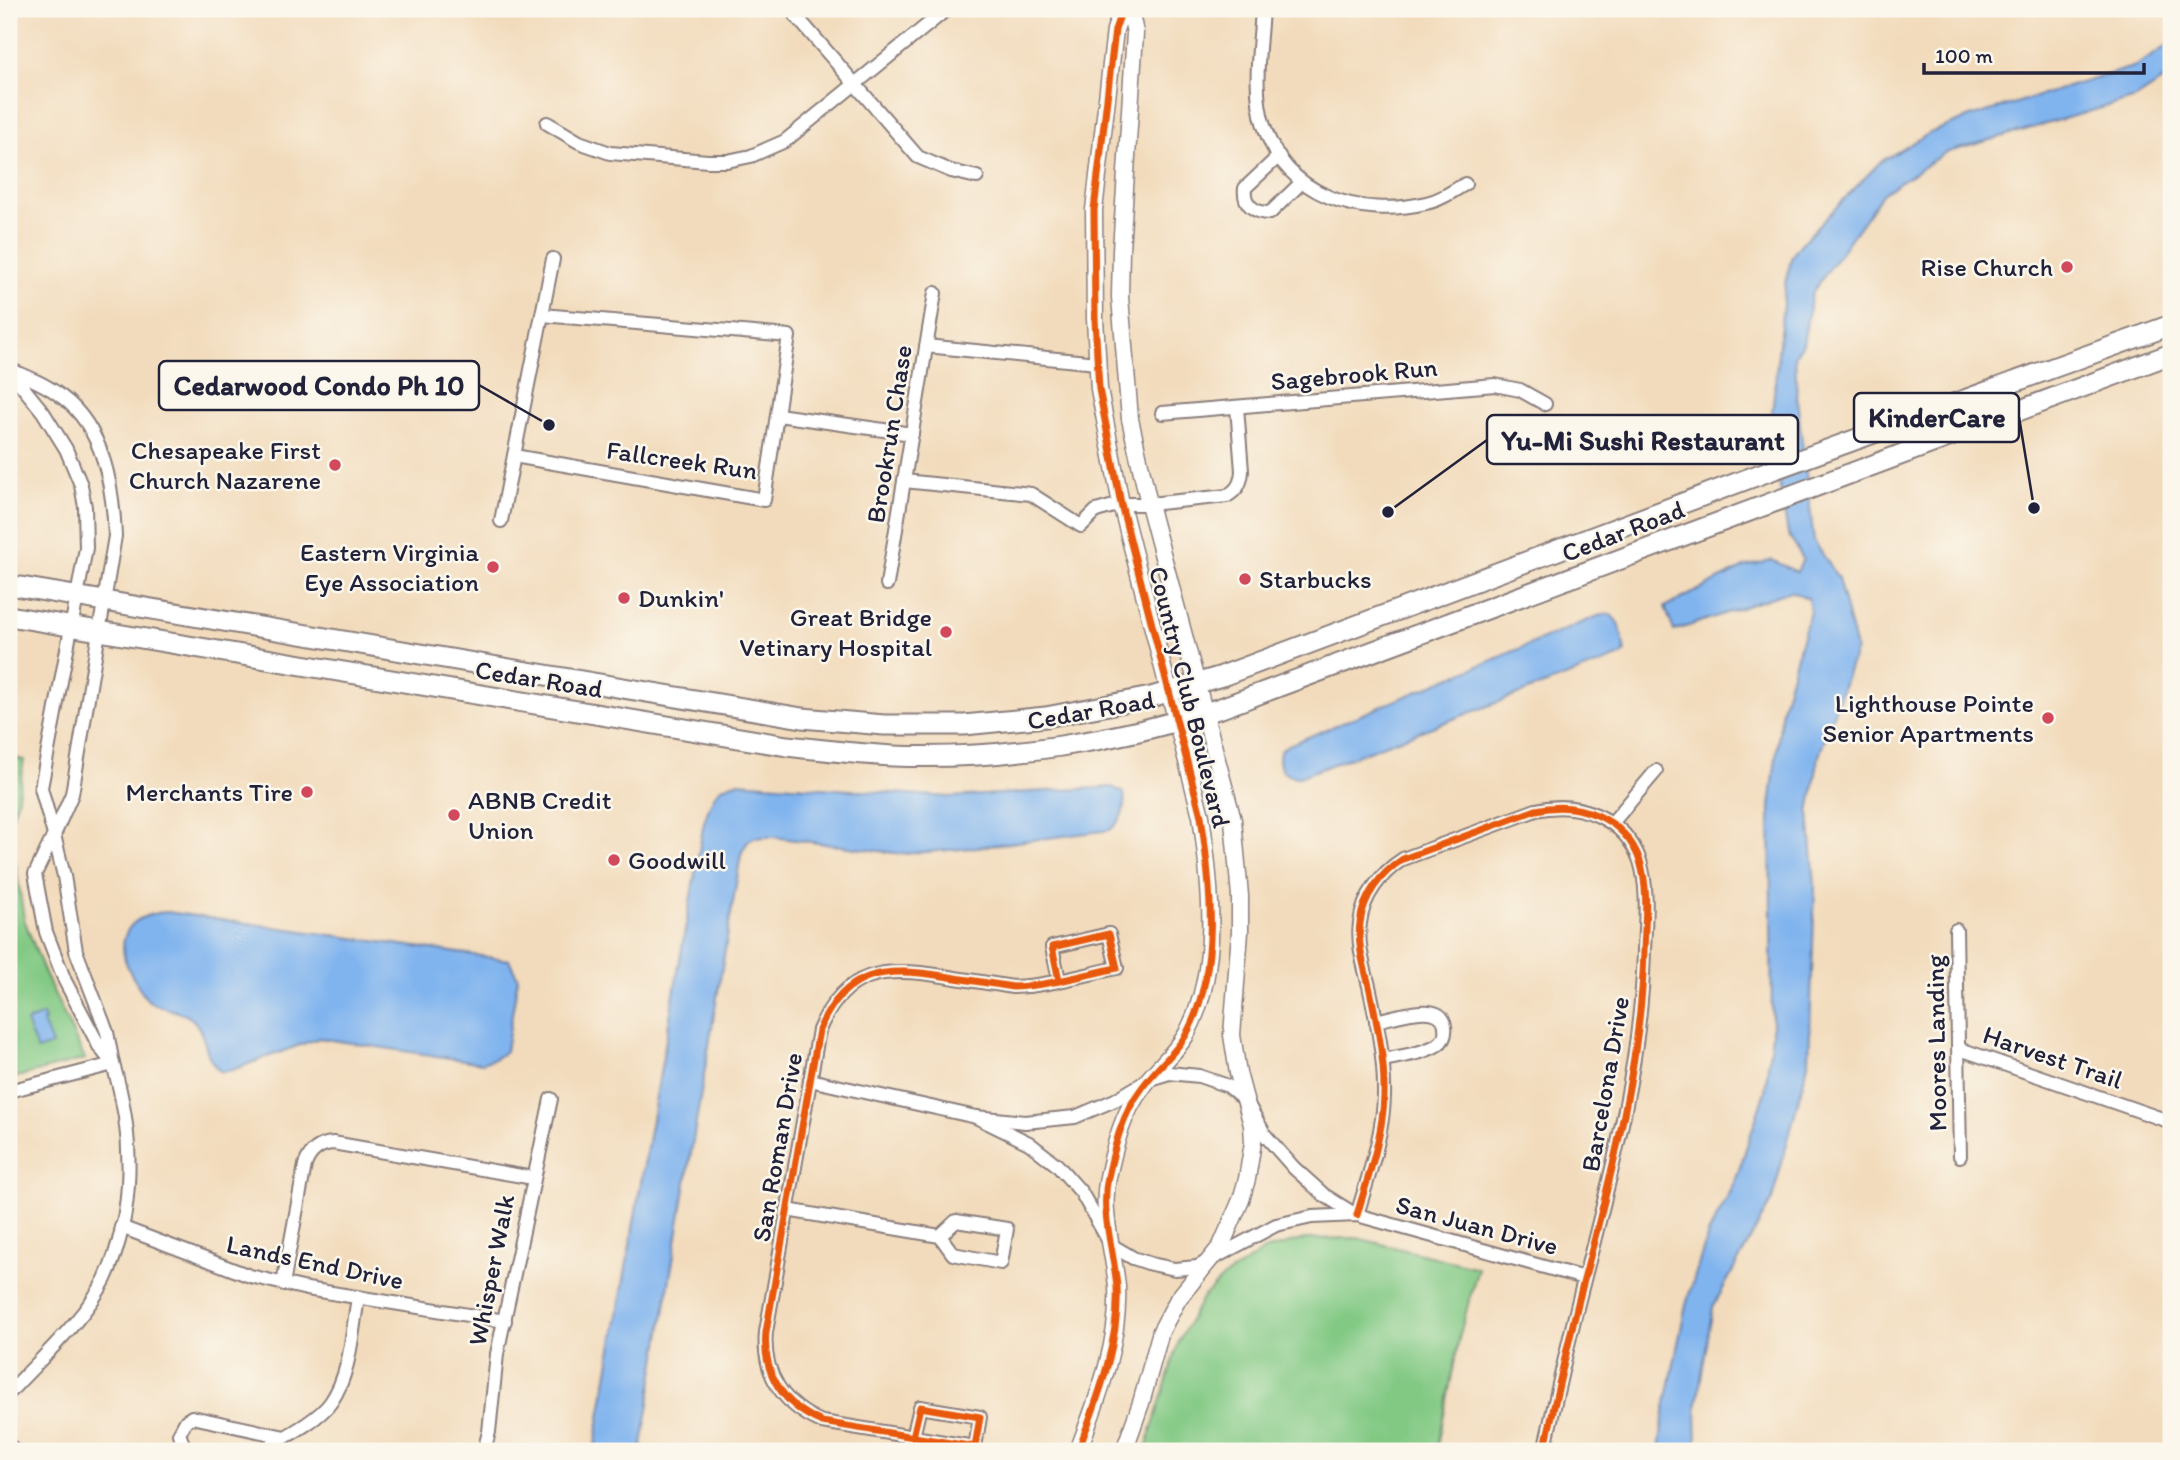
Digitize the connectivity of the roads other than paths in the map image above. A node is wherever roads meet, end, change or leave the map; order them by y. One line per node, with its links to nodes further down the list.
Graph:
1 (790, 9): 6 (street)
2 (947, 9): 6 (street)
3 (1122, 9): 18 (street, Country Club Boulevard)
4 (1130, 9): 27 (street, Country Club Boulevard)
5 (1262, 9): 8 (street)
6 (854, 85): 7 (street); 9 (street)
7 (547, 123)
8 (1279, 156): 10 (street); 10 (street)
9 (977, 177)
10 (1302, 182): 11 (street)
11 (1465, 184)
12 (553, 259): 14 (street)
13 (935, 293): 16 (street, Brookrun Chase)
14 (542, 315): 23 (street, Fallcreek Run); 25 (street)
15 (2171, 326): 36 (main road, Cedar Road)
16 (926, 346): 18 (street); 24 (street, Brookrun Chase)
17 (2171, 354): 38 (main road, Cedar Road)
18 (1097, 363): 27 (street, Country Club Boulevard)
19 (9, 369): 31 (street); 32 (street)
20 (1545, 404): 21 (street, Sagebrook Run)
21 (1237, 407): 22 (street, Sagebrook Run); 27 (street)
22 (1162, 413)
23 (778, 415): 24 (street); 25 (street, Fallcreek Run)
24 (912, 434): 26 (street, Brookrun Chase)
25 (514, 456): 28 (street)
26 (904, 481): 27 (street); 29 (street, Brookrun Chase)
27 (1135, 504): 36 (street, Country Club Boulevard); 37 (street, Country Club Boulevard)
28 (500, 521)
29 (887, 584)
30 (9, 585): 31 (main road, Cedar Road)
31 (76, 597): 32 (main road, Cedar Road); 34 (street)
32 (104, 601): 35 (street); 37 (main road, Cedar Road)
33 (9, 617): 34 (main road, Cedar Road)
34 (70, 628): 35 (main road, Cedar Road); 42 (street)
35 (98, 632): 39 (main road, Cedar Road); 42 (street)
36 (1197, 683): 37 (main road, Cedar Road); 38 (street, Country Club Boulevard)
37 (1169, 692): 39 (street, Country Club Boulevard)
38 (1205, 713): 39 (main road, Cedar Road); 53 (street, Country Club Boulevard)
39 (1176, 721): 49 (street, Country Club Boulevard)
40 (1656, 771): 41 (street)
41 (1612, 823): 45 (street, Barcelona Drive); 64 (street, Barcelona Drive)
42 (54, 835): 48 (street); 48 (street)
43 (1956, 930): 46 (street, Moores Landing)
44 (1059, 980): 44 (street, San Roman Drive); 50 (street, San Roman Drive)
45 (1376, 1021): 47 (street, Barcelona Drive); 47 (street)
46 (1960, 1049): 55 (street, Harvest Trail); 56 (street, Moores Landing)
47 (1384, 1060): 59 (street, Barcelona Drive)
48 (113, 1064): 51 (street); 60 (street)
49 (1150, 1079): 53 (street, San Juan Drive); 54 (street, San Juan Drive); 62 (street, Country Club Boulevard)
50 (810, 1080): 54 (street, San Juan Drive); 58 (street, San Roman Drive)
51 (9, 1091)
52 (551, 1099): 57 (street, Whisper Walk)
53 (1245, 1101): 59 (street, San Juan Drive); 63 (street, Country Club Boulevard)
54 (976, 1117): 62 (street, San Juan Drive)
55 (2171, 1122)
56 (1960, 1156)
57 (533, 1178): 65 (street); 67 (street, Whisper Walk)
58 (787, 1210): 61 (street); 70 (street, San Roman Drive)
59 (1357, 1215): 63 (street, San Juan Drive); 64 (street, San Juan Drive)
60 (121, 1227): 65 (street, Lands End Drive); 68 (street)
61 (940, 1236): 61 (street)
62 (1111, 1245): 63 (street, San Juan Drive); 76 (street, Country Club Boulevard)
63 (1212, 1259): 77 (street, Country Club Boulevard)
64 (1584, 1278): 78 (street, Barcelona Drive)
65 (283, 1284): 66 (street, Lands End Drive)
66 (358, 1297): 67 (street, Lands End Drive); 69 (street)
67 (505, 1321): 75 (street, Whisper Walk)
68 (9, 1393)
69 (285, 1437): 73 (street); 74 (street)
70 (914, 1437): 70 (street, San Roman Drive)
71 (9, 1445): 72 (street)
72 (15, 1451)
73 (186, 1451)
74 (261, 1451)
75 (484, 1451)
76 (1078, 1451)
77 (1124, 1451)
78 (1544, 1451)

